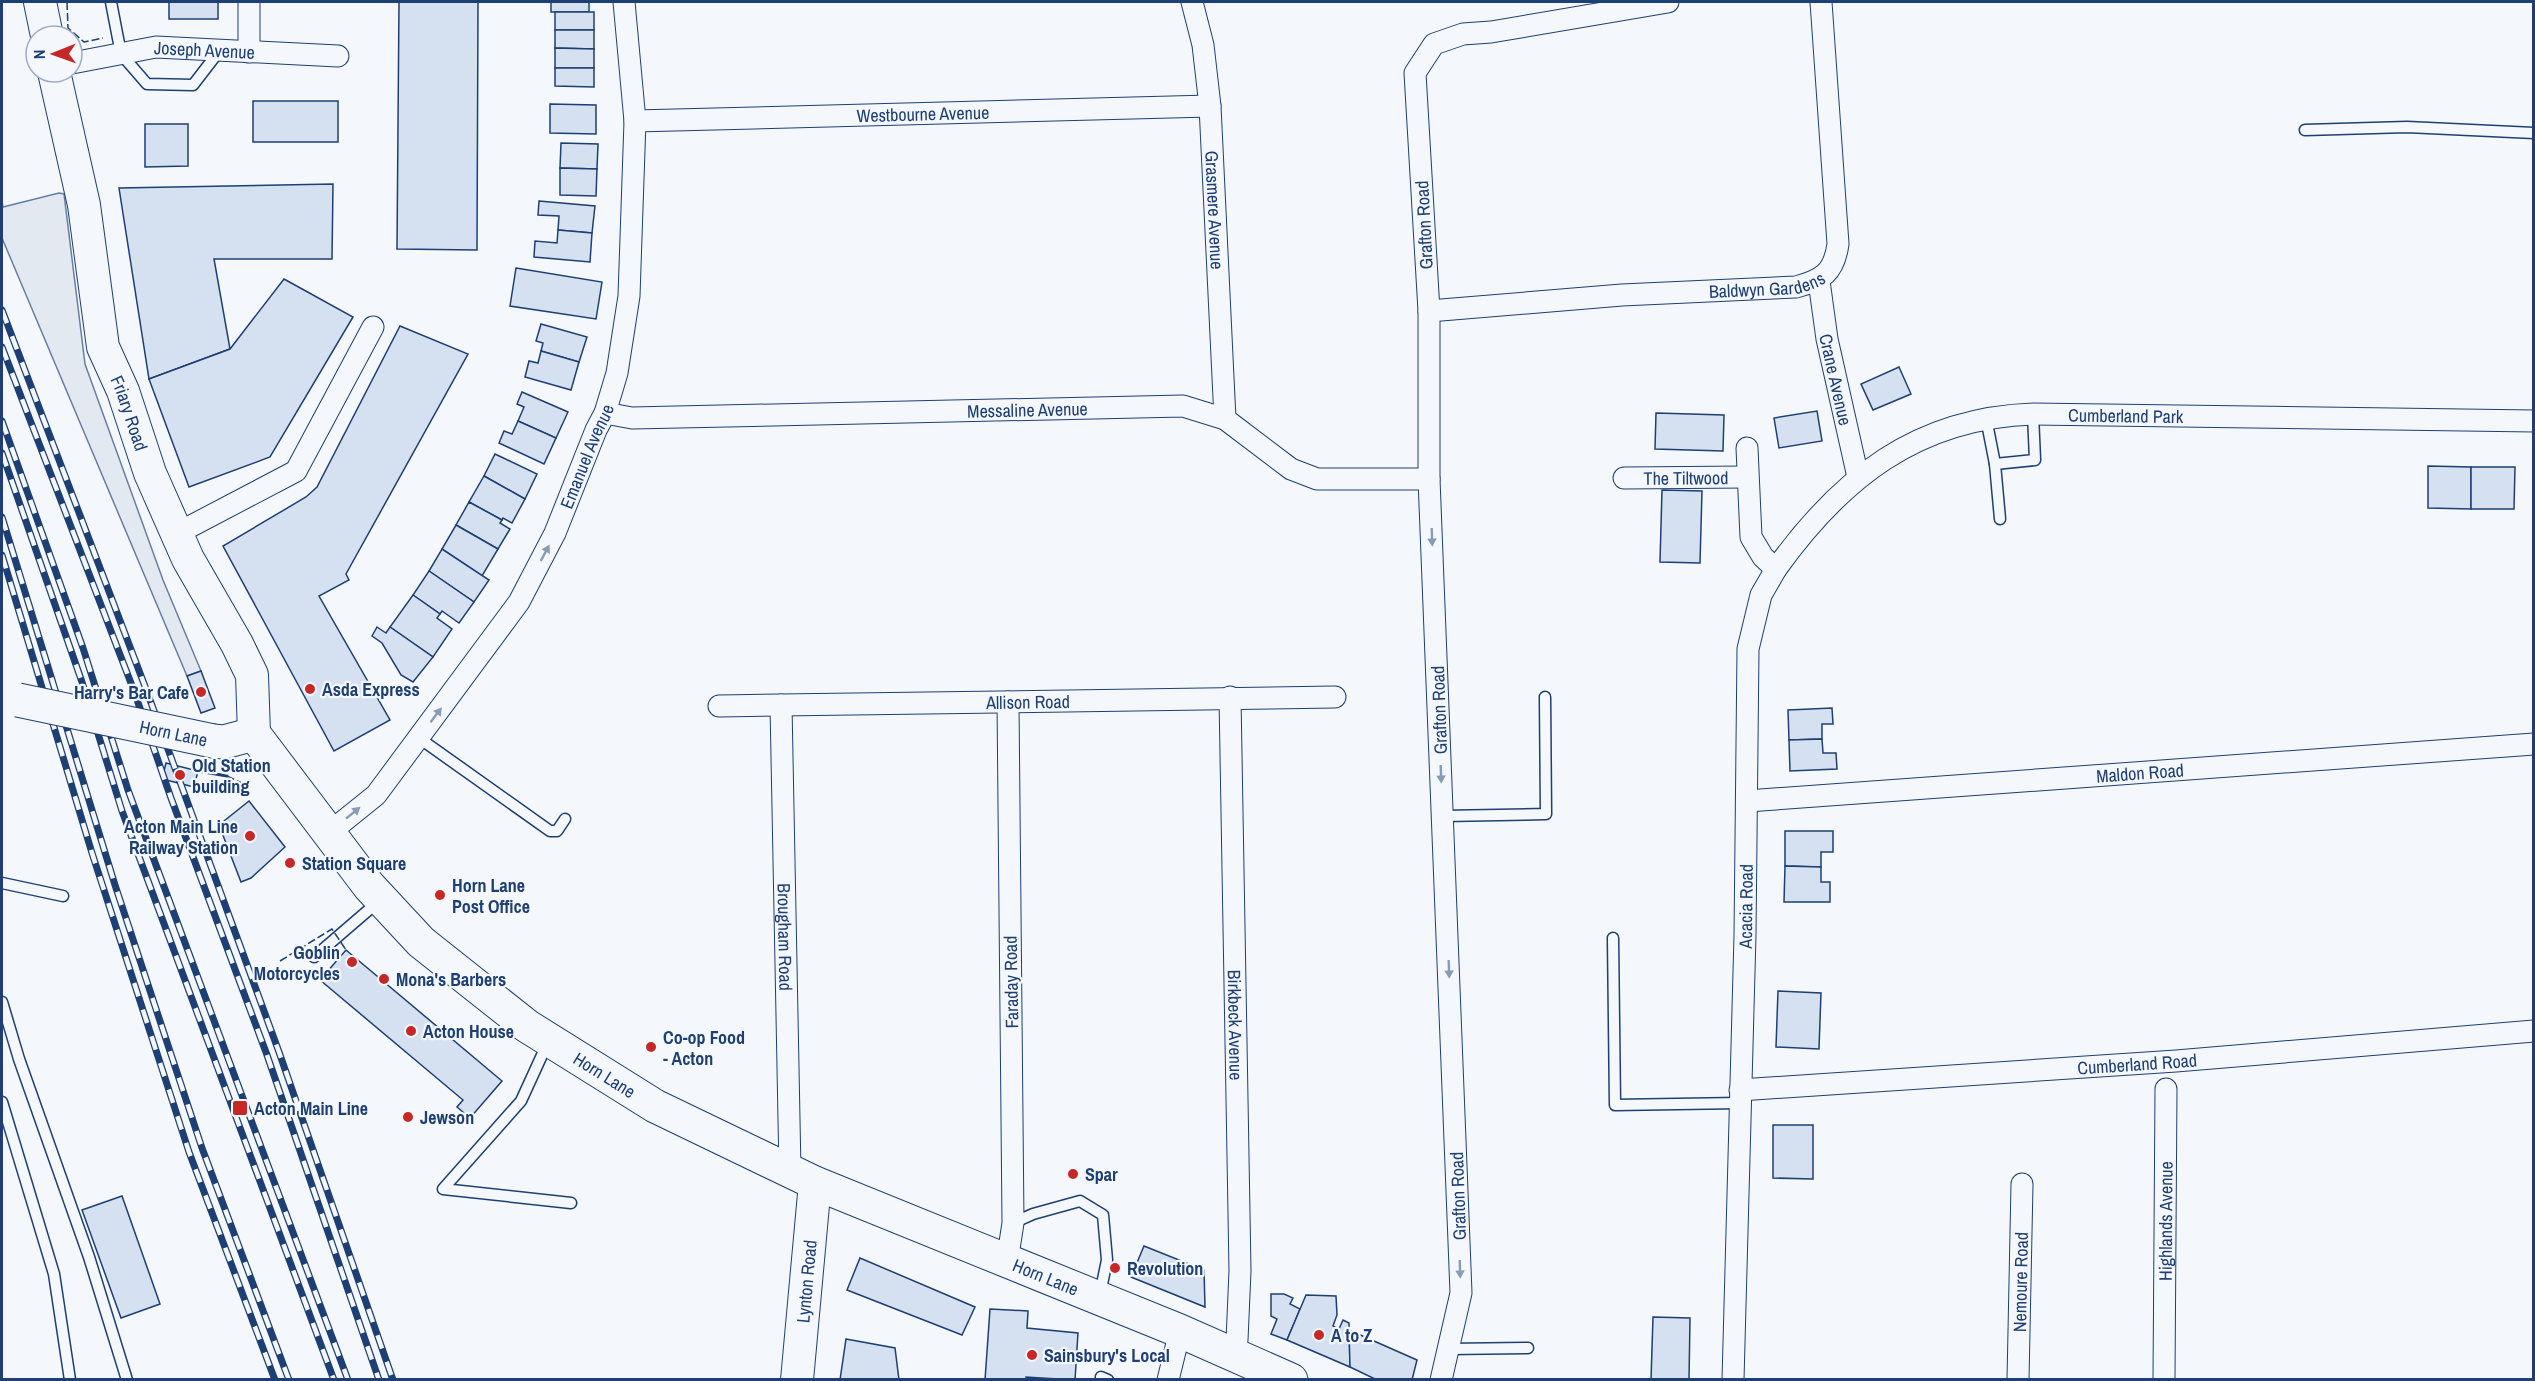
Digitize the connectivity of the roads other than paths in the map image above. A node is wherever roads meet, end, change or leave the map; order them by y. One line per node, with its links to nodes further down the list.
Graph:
1 (40, 2): 8 (street)
2 (111, 2): 11 (lane)
3 (249, 2): 10 (street)
4 (624, 2): 16 (street, Emanuel Avenue)
5 (1192, 2): 15 (street, Grasmere Avenue)
6 (1668, 2): 20 (street, Grafton Road)
7 (1821, 2): 19 (street, Baldwyn Gardens)
8 (45, 24)
9 (220, 50): 10 (street, Joseph Avenue); 11 (street, Joseph Avenue); 11 (lane)
10 (249, 52): 12 (street, Joseph Avenue)
11 (121, 54): 13 (street, Joseph Avenue)
12 (338, 56)
13 (84, 61)
14 (57, 84): 34 (street, Friary Road)
15 (1210, 106): 16 (street, Westbourne Avenue); 25 (street, Grasmere Avenue)
16 (635, 121): 22 (street, Emanuel Avenue)
17 (2305, 130): 18 (lane)
18 (2534, 132)
19 (1819, 281): 20 (street, Baldwyn Gardens); 30 (street, Crane Avenue)
20 (1429, 311): 32 (street, Grafton Road)
21 (373, 327): 34 (street)
22 (605, 413): 25 (street, Messaline Avenue); 44 (street, Emanuel Avenue, one-way to 22)
23 (2033, 414): 24 (street, Cumberland Park); 26 (street, Cumberland Park); 28 (lane)
24 (1986, 418): 28 (lane); 30 (street, Cumberland Park)
25 (1225, 419): 32 (street, Messaline Avenue)
26 (2534, 421)
27 (1747, 448): 29 (street)
28 (1995, 464): 33 (lane)
29 (1747, 477): 31 (street, The Tiltwood); 35 (street)
30 (1858, 477): 35 (street, Cumberland Park)
31 (1624, 478)
32 (1430, 479): 47 (street, Grafton Road, one-way to 47)
33 (2000, 519)
34 (176, 534): 43 (street, Friary Road)
35 (1776, 569): 46 (street, Acacia Road)
36 (1230, 697): 37 (street, Allison Road); 40 (street, Allison Road); 70 (street, Birkbeck Avenue)
37 (1335, 697)
38 (1545, 697): 47 (lane)
39 (10, 698): 43 (main road, Horn Lane, bridge)
40 (1008, 702): 41 (street, Allison Road); 64 (street, Faraday Road)
41 (781, 705): 42 (street, Allison Road); 61 (street, Brougham Road)
42 (719, 706)
43 (254, 734): 49 (main road, Horn Lane)
44 (419, 738): 48 (lane); 49 (street, Emanuel Avenue, one-way to 44)
45 (2534, 744): 46 (street, Maldon Road)
46 (1747, 801): 59 (street, Acacia Road)
47 (1443, 816): 69 (street, Grafton Road, one-way to 69)
48 (565, 819)
49 (330, 832): 52 (main road, Horn Lane)
50 (2, 883): 51 (lane)
51 (63, 896)
52 (381, 899): 54 (lane); 57 (main road, Horn Lane)
53 (1613, 938): 59 (lane)
54 (314, 957)
55 (2, 1002): 72 (lane)
56 (2534, 1031): 58 (street, Cumberland Road)
57 (549, 1039): 61 (main road, Horn Lane); 63 (lane)
58 (2166, 1076): 59 (street, Cumberland Road); 79 (street, Highlands Avenue)
59 (1739, 1097): 77 (street, Acacia Road)
60 (2, 1102): 71 (lane)
61 (802, 1177): 65 (main road, Horn Lane); 73 (street, Lynton Road)
62 (2022, 1185): 78 (street, Nemoure Road)
63 (571, 1203)
64 (1013, 1223): 65 (street, Faraday Road); 66 (lane)
65 (1007, 1262): 66 (main road, Horn Lane)
66 (1099, 1299): 67 (main road, Horn Lane)
67 (1180, 1331): 70 (main road, Horn Lane); 74 (street)
68 (1528, 1348): 69 (lane)
69 (1448, 1349): 76 (street, Grafton Road)
70 (1234, 1353): 75 (main road, Horn Lane)
71 (70, 1380)
72 (127, 1380)
73 (797, 1380)
74 (1168, 1380)
75 (1291, 1380)
76 (1440, 1380)
77 (1733, 1380)
78 (2018, 1380)
79 (2164, 1380)

